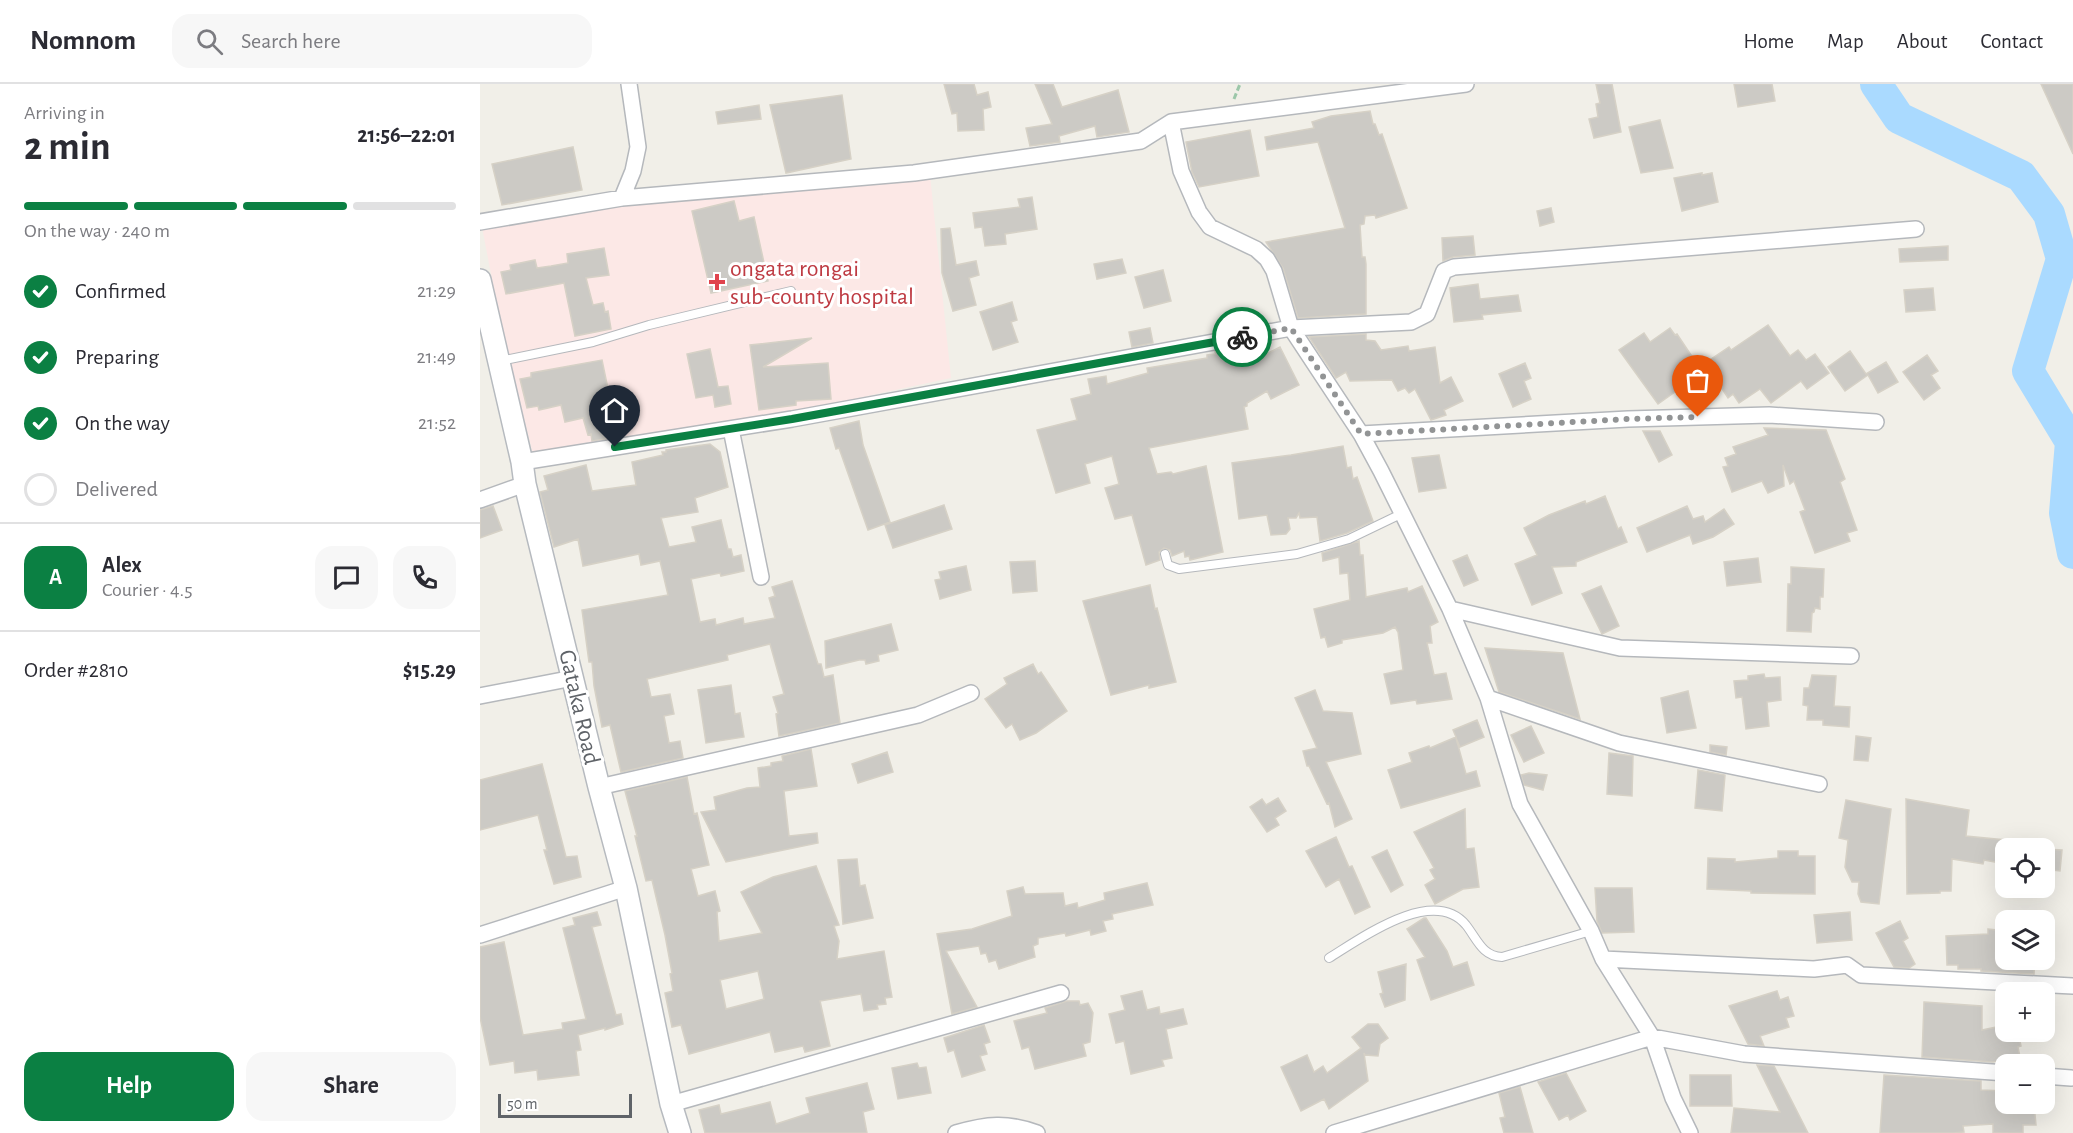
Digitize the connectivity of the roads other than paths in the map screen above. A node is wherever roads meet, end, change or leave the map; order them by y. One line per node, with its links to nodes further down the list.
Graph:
1 (629, 84): 4 (street)
2 (1466, 84): 3 (street)
3 (1171, 122): 4 (street); 9 (street)
4 (622, 198): 5 (street)
5 (480, 222)
6 (1916, 229): 9 (street)
7 (480, 280): 10 (street, Gataka Road)
8 (791, 291): 10 (lane)
9 (1291, 328): 12 (street); 13 (street)
10 (499, 361): 14 (street, Gataka Road)
11 (1876, 422): 13 (street)
12 (731, 429): 14 (street); 19 (street)
13 (1361, 434): 17 (street)
14 (522, 462): 15 (street, Gataka Road)
15 (525, 484): 16 (street); 22 (street, Gataka Road)
16 (480, 500)
17 (1401, 514): 18 (lane); 20 (street)
18 (1165, 554)
19 (761, 577)
20 (1450, 609): 21 (street); 25 (street)
21 (1851, 656)
22 (573, 678): 24 (street); 27 (street, Gataka Road)
23 (971, 693): 27 (street)
24 (480, 696)
25 (1488, 698): 26 (street); 29 (street)
26 (1819, 784)
27 (599, 787): 28 (street, Gataka Road)
28 (626, 888): 30 (street); 39 (street, Gataka Road)
29 (1591, 931): 31 (lane); 32 (street)
30 (480, 935)
31 (1329, 957)
32 (1603, 959): 33 (street); 35 (street)
33 (2073, 986)
34 (1061, 993): 39 (street)
35 (1652, 1037): 36 (street); 43 (street); 44 (street)
36 (1995, 1072)
37 (2055, 1077): 38 (street)
38 (2072, 1078)
39 (671, 1104): 40 (street, Gataka Road)
40 (680, 1133)
41 (956, 1133): 42 (street)
42 (1037, 1133)
43 (1334, 1133)
44 (1690, 1133)

